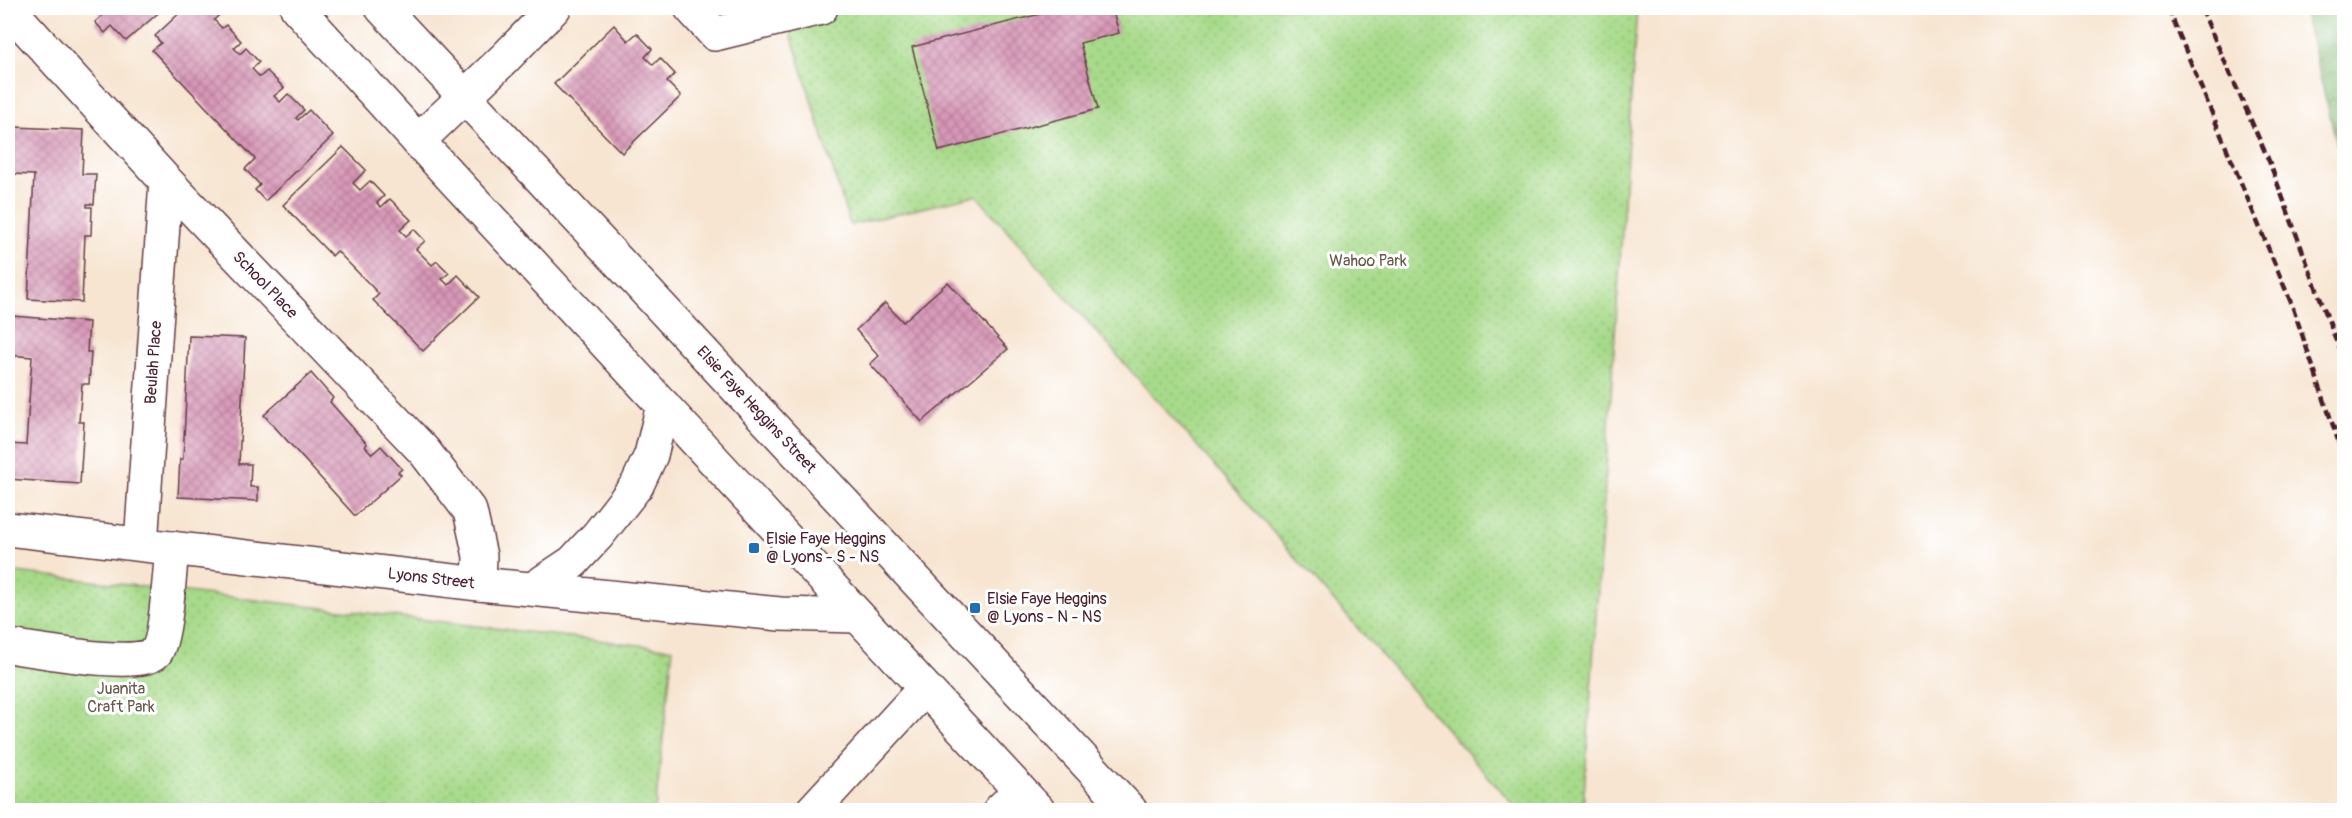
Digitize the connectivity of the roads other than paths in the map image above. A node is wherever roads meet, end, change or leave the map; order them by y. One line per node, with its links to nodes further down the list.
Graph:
1 (8, 8): 9 (main road, School Place)
2 (297, 8): 8 (main road)
3 (382, 8): 7 (main road, Elsie Faye Heggins Street)
4 (554, 8): 7 (main road)
5 (691, 8): 6 (main road)
6 (821, 8)
7 (465, 97): 8 (main road); 20 (main road, Elsie Faye Heggins Street)
8 (418, 141): 10 (main road)
9 (166, 181): 12 (main road, Beulah Place); 13 (main road, School Place)
10 (663, 405): 14 (main road); 15 (main road)
11 (8, 529): 12 (main road, Lyons Street)
12 (156, 546): 13 (main road, Lyons Street); 16 (main road, Beulah Place)
13 (479, 584): 14 (main road, Lyons Street)
14 (534, 588): 15 (main road, Lyons Street)
15 (856, 616): 17 (main road)
16 (8, 646)
17 (924, 689): 18 (main road); 19 (main road)
18 (1019, 804)
19 (813, 810)
20 (1130, 810)

